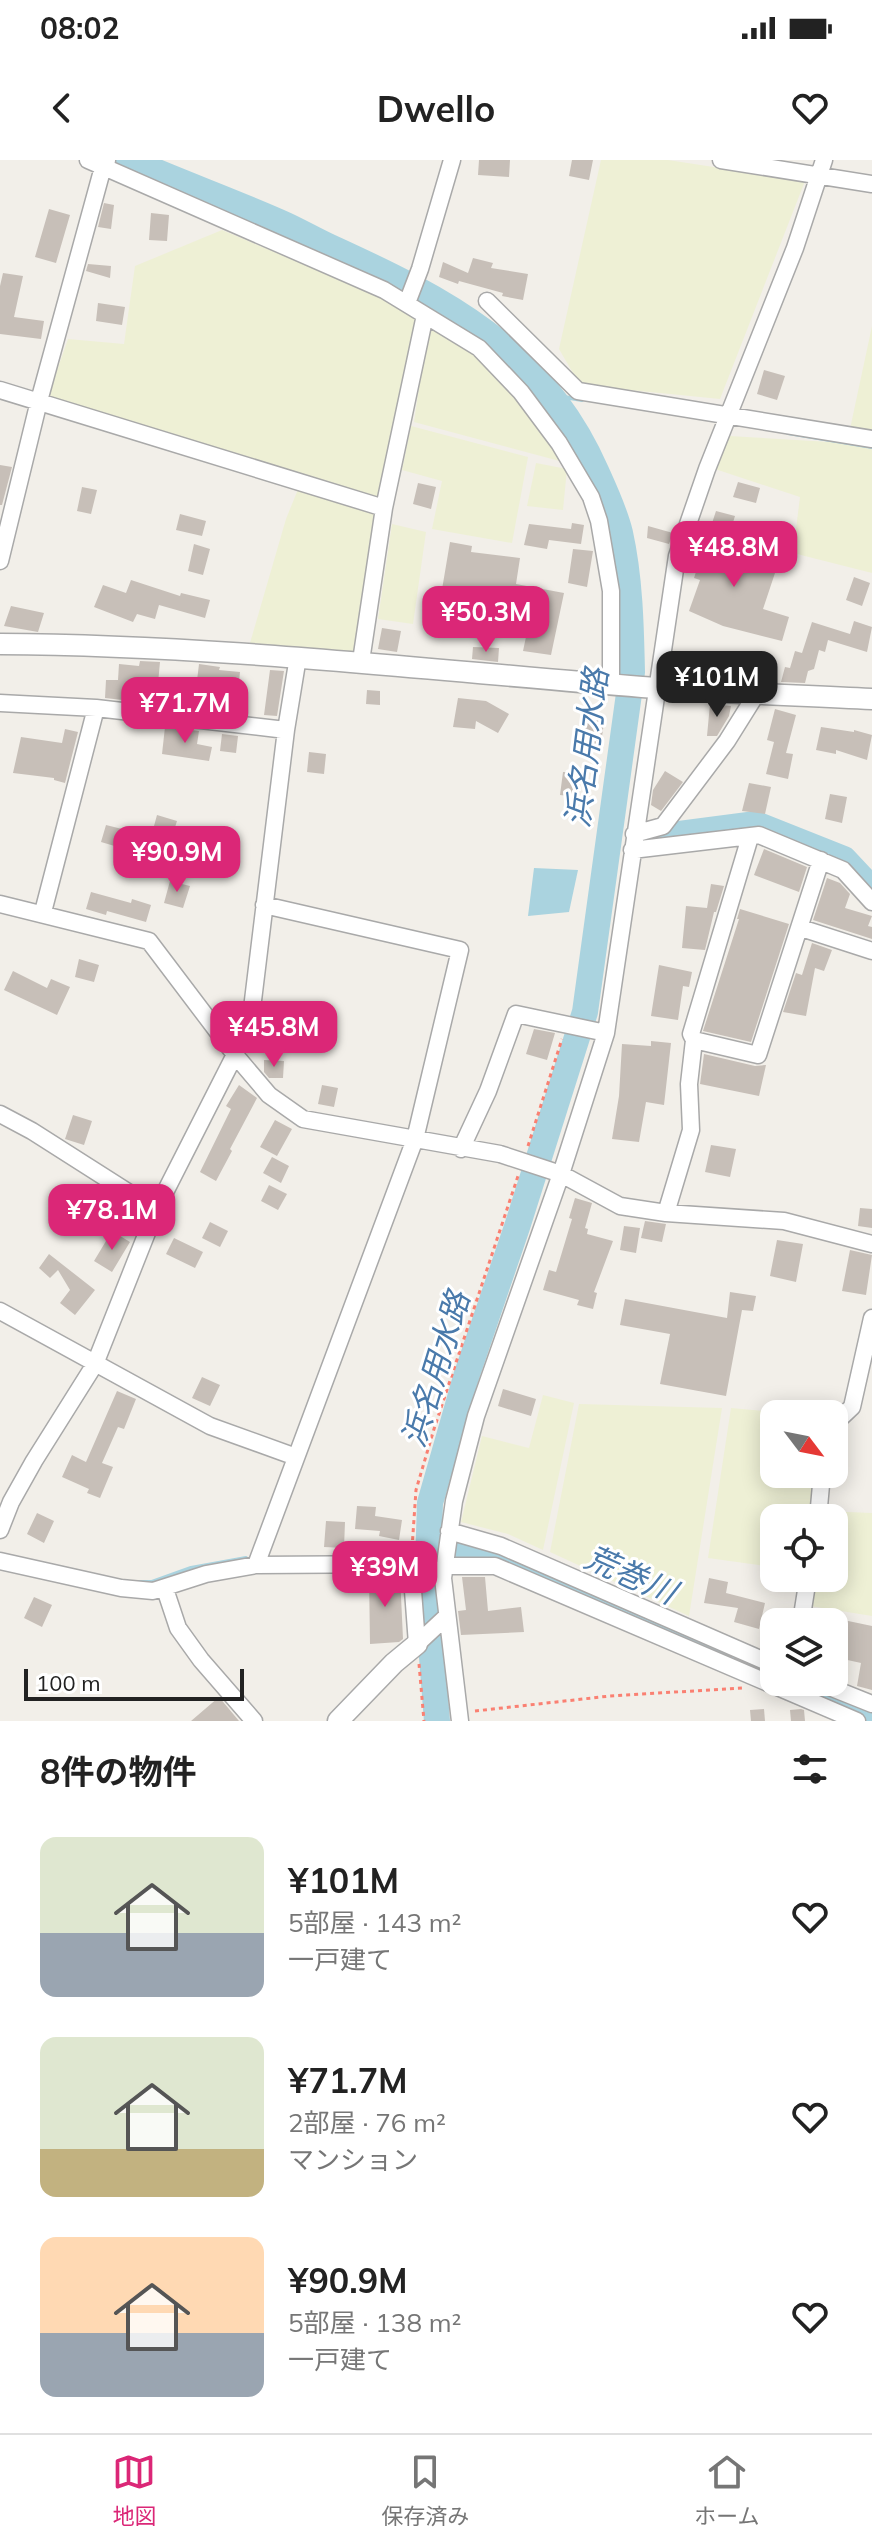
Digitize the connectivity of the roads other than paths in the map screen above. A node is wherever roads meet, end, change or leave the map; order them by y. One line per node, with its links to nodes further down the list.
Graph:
1 (452, 160): 6 (street)
2 (721, 160): 4 (street)
3 (99, 162): 6 (street); 10 (street)
4 (822, 168): 5 (street); 11 (street)
5 (872, 184)
6 (408, 298): 8 (street)
7 (487, 301): 11 (street)
8 (425, 315): 13 (street); 18 (street)
9 (0, 390): 10 (street)
10 (39, 401): 13 (street); 14 (street)
11 (726, 421): 12 (street); 19 (street)
12 (872, 439)
13 (384, 508): 17 (street)
14 (0, 561)
15 (0, 644): 16 (street)
16 (298, 657): 17 (street); 24 (street)
17 (361, 661): 18 (street)
18 (611, 684): 19 (street)
19 (651, 688): 20 (street); 26 (street)
20 (757, 693): 21 (street); 26 (street)
21 (872, 699)
22 (0, 703): 23 (street)
23 (96, 708): 24 (street); 31 (street)
24 (286, 730): 30 (street)
25 (750, 837): 26 (street); 27 (street); 35 (street)
26 (633, 842): 34 (street)
27 (821, 860): 28 (street); 32 (street)
28 (872, 902)
29 (0, 904): 31 (street)
30 (264, 905): 36 (street); 38 (street)
31 (43, 912): 36 (street)
32 (801, 928): 33 (street); 35 (street)
33 (872, 951)
34 (599, 1031): 39 (street); 40 (street)
35 (694, 1040): 42 (street)
36 (236, 1056): 38 (street); 41 (street)
37 (0, 1114): 41 (street)
38 (415, 1139): 39 (street); 48 (street)
39 (461, 1149): 40 (street)
40 (557, 1173): 42 (street); 51 (street)
41 (156, 1210): 46 (street)
42 (666, 1213): 43 (street)
43 (872, 1244)
44 (0, 1311): 46 (street)
45 (872, 1318): 47 (street)
46 (95, 1364): 48 (street); 49 (street)
47 (848, 1411)
48 (296, 1457): 53 (street)
49 (5, 1500): 50 (street)
50 (0, 1530)
51 (449, 1531): 54 (street); 58 (street)
52 (0, 1561): 55 (street)
53 (256, 1565): 55 (street); 57 (street)
54 (444, 1566): 56 (street); 59 (street)
55 (165, 1589): 65 (street)
56 (447, 1616): 57 (street); 64 (street)
57 (417, 1644): 66 (street)
58 (760, 1659)
59 (760, 1668)
60 (821, 1696): 67 (street)
61 (827, 1696): 68 (street)
62 (841, 1696): 63 (street)
63 (872, 1704)
64 (460, 1717)
65 (254, 1721)
66 (338, 1721)
67 (819, 1721)
68 (857, 1721)

